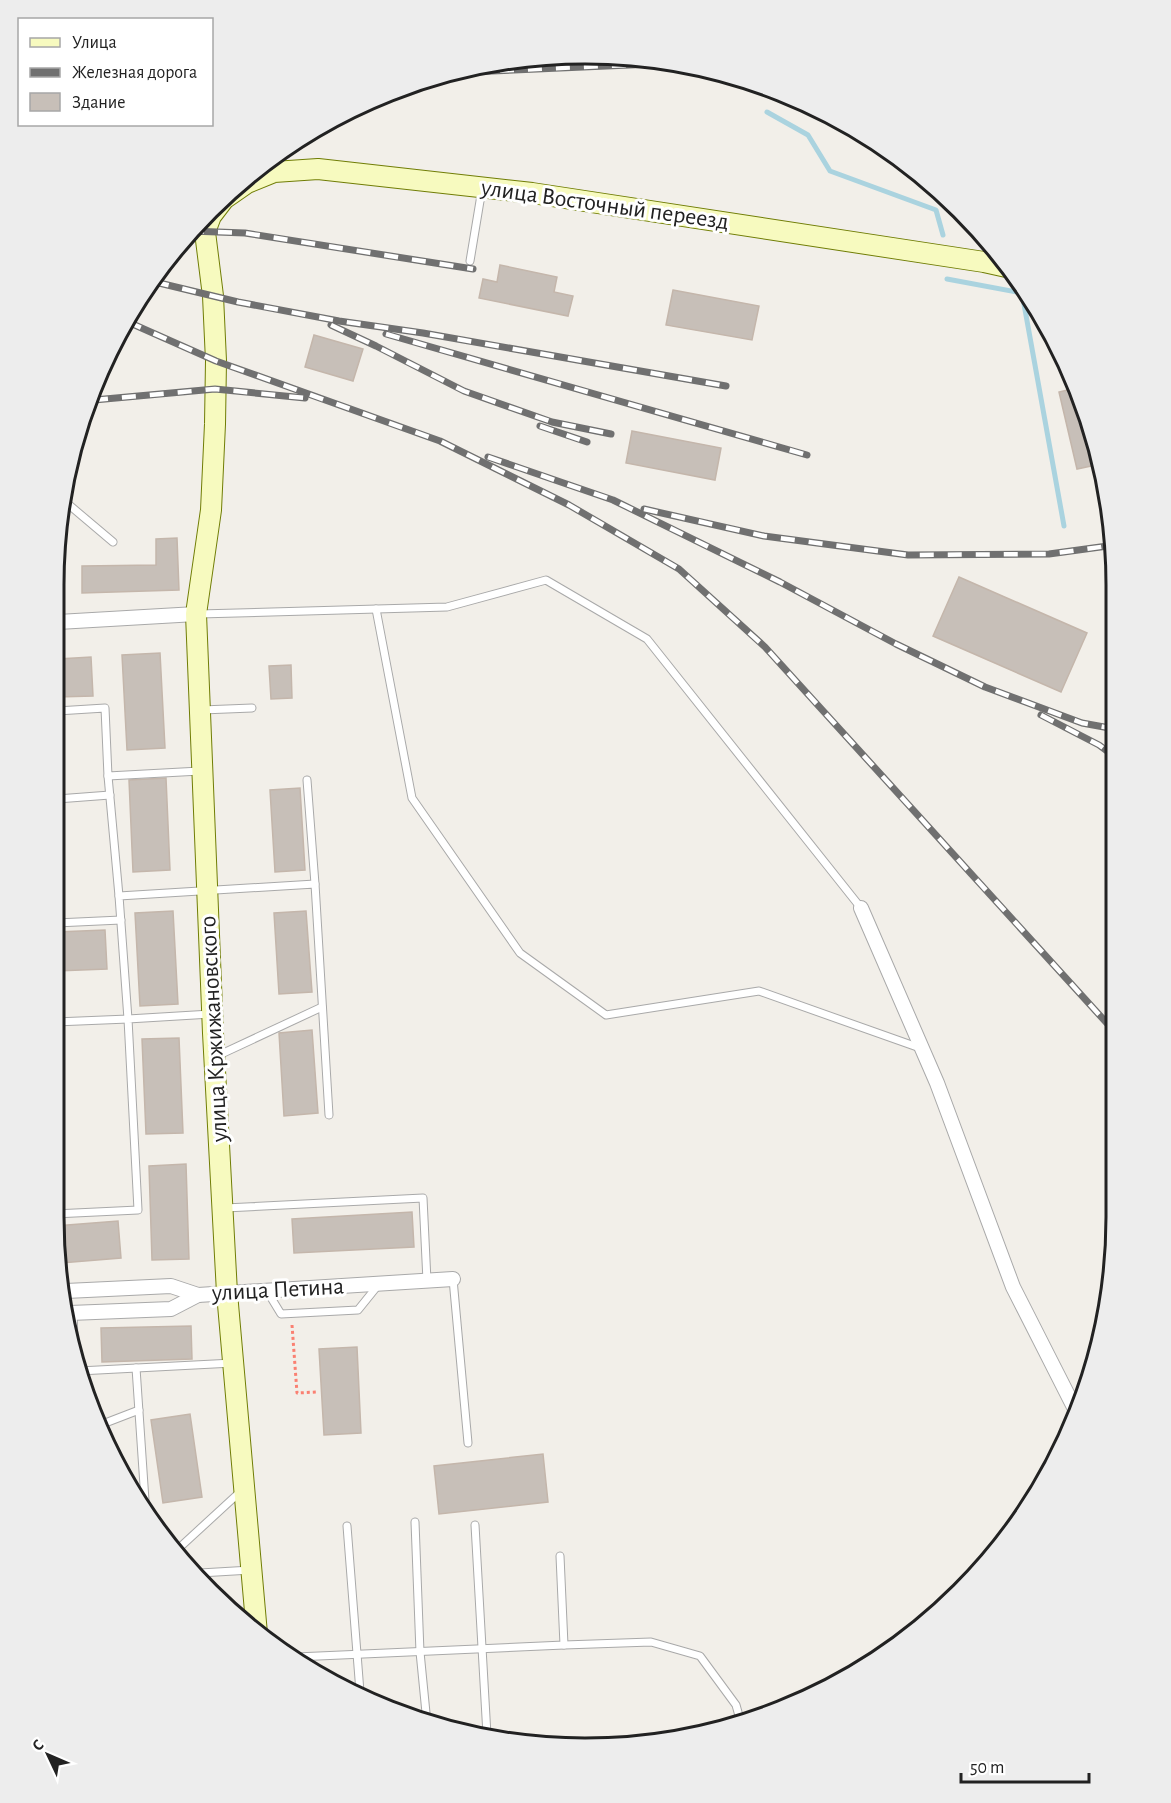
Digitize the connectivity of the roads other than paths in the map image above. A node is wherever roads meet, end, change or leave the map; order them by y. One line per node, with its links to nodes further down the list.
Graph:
1 (262, 177): 2 (street, улица Восточный переезд)
2 (482, 187): 4 (lane); 5 (street, улица Восточный переезд)
3 (206, 229): 9 (street, улица Кржижановского)
4 (470, 261)
5 (997, 265)
6 (71, 506): 7 (lane)
7 (113, 542)
8 (376, 609): 9 (lane); 22 (lane); 29 (lane)
9 (196, 614): 10 (street); 13 (street, улица Кржижановского)
10 (65, 622)
11 (252, 708): 13 (lane)
12 (65, 710): 15 (lane)
13 (200, 710): 14 (street, улица Кржижановского)
14 (202, 770): 15 (lane); 20 (street, улица Кржижановского)
15 (108, 776): 17 (lane)
16 (306, 780): 19 (lane)
17 (110, 795): 18 (lane); 21 (lane)
18 (65, 798)
19 (315, 884): 20 (lane); 25 (lane)
20 (207, 890): 21 (lane); 26 (street, улица Кржижановского)
21 (119, 896): 23 (lane)
22 (861, 908): 29 (street)
23 (121, 920): 24 (lane); 27 (lane)
24 (65, 923)
25 (322, 1007): 30 (lane); 31 (lane)
26 (214, 1014): 27 (lane); 30 (street, улица Кржижановского)
27 (128, 1019): 28 (lane); 33 (lane)
28 (65, 1022)
29 (922, 1049): 45 (street)
30 (214, 1057): 32 (street, улица Кржижановского)
31 (330, 1115)
32 (222, 1208): 35 (lane); 39 (street, улица Кржижановского)
33 (65, 1213)
34 (453, 1280): 35 (street, улица Петина); 48 (lane)
35 (427, 1281): 36 (street, улица Петина)
36 (379, 1284): 38 (street, улица Петина); 38 (lane)
37 (70, 1291): 40 (street)
38 (267, 1291): 39 (street, улица Петина)
39 (227, 1293): 40 (street, улица Петина); 42 (street, улица Кржижановского)
40 (198, 1295): 41 (street, улица Петина)
41 (74, 1312)
42 (233, 1363): 43 (lane); 49 (street, улица Кржижановского)
43 (136, 1368): 44 (lane); 46 (lane)
44 (88, 1371)
45 (1072, 1403)
46 (139, 1410): 47 (lane); 50 (lane)
47 (106, 1423)
48 (468, 1443)
49 (244, 1488): 54 (lane); 56 (street, улица Кржижановского)
50 (145, 1495)
51 (415, 1522): 61 (lane)
52 (475, 1525): 60 (lane)
53 (347, 1526): 62 (lane)
54 (181, 1546)
55 (560, 1556): 59 (lane)
56 (251, 1570): 57 (lane); 58 (street, улица Кржижановского)
57 (205, 1573)
58 (256, 1621)
59 (564, 1645): 60 (lane); 66 (lane)
60 (482, 1650): 61 (lane); 67 (lane)
61 (420, 1652): 62 (lane); 65 (lane)
62 (357, 1655): 63 (lane); 64 (lane)
63 (305, 1657)
64 (360, 1687)
65 (426, 1713)
66 (739, 1715)
67 (487, 1728)

